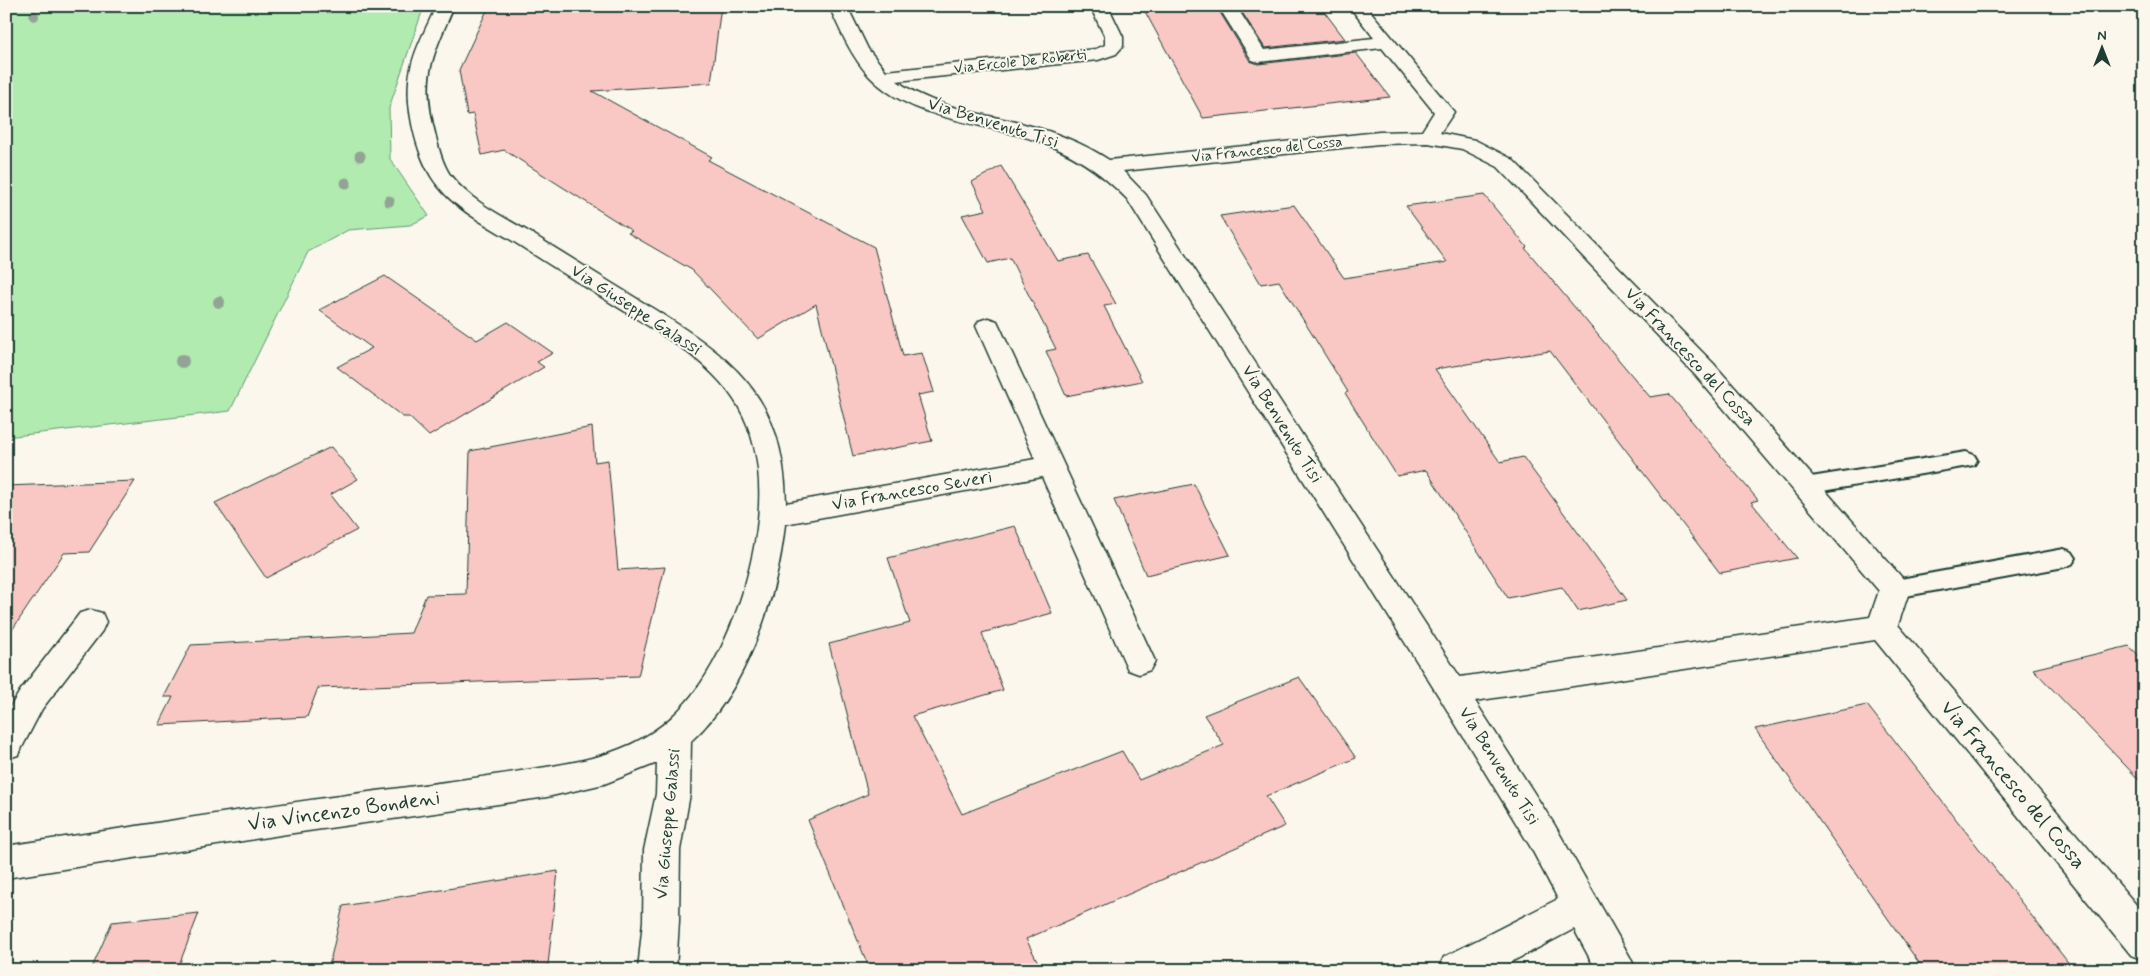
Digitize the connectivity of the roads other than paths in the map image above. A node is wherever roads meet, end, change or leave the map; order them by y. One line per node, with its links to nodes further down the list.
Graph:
1 (444, 6): 14 (street, Via Giuseppe Galassi)
2 (838, 6): 7 (street, Via Benvenuto Tisi)
3 (1099, 6): 7 (street, Via Ercole De Roberti)
4 (1227, 6): 6 (street)
5 (1357, 6): 6 (street)
6 (1386, 42): 8 (street)
7 (882, 77): 9 (street, Via Benvenuto Tisi)
8 (1428, 137): 9 (street, Via Francesco del Cossa); 13 (street, Via Francesco del Cossa)
9 (1106, 168): 20 (street, Via Benvenuto Tisi)
10 (988, 326): 12 (street)
11 (1966, 460): 13 (lane)
12 (1051, 466): 14 (street, Via Francesco Severi); 19 (street)
13 (1806, 486): 16 (street, Via Francesco del Cossa)
14 (772, 516): 21 (street, Via Giuseppe Galassi)
15 (2064, 558): 16 (lane)
16 (1895, 589): 18 (street)
17 (92, 622): 22 (street)
18 (1882, 627): 20 (street); 25 (street, Via Francesco del Cossa)
19 (1139, 661)
20 (1452, 691): 24 (street, Via Benvenuto Tisi)
21 (675, 736): 23 (street, Via Vincenzo Bondeni); 26 (street, Via Giuseppe Galassi)
22 (6, 745)
23 (6, 862)
24 (1582, 906): 27 (street); 28 (street, Via Benvenuto Tisi)
25 (2144, 942)
26 (657, 970)
27 (1457, 970)
28 (1618, 970)

